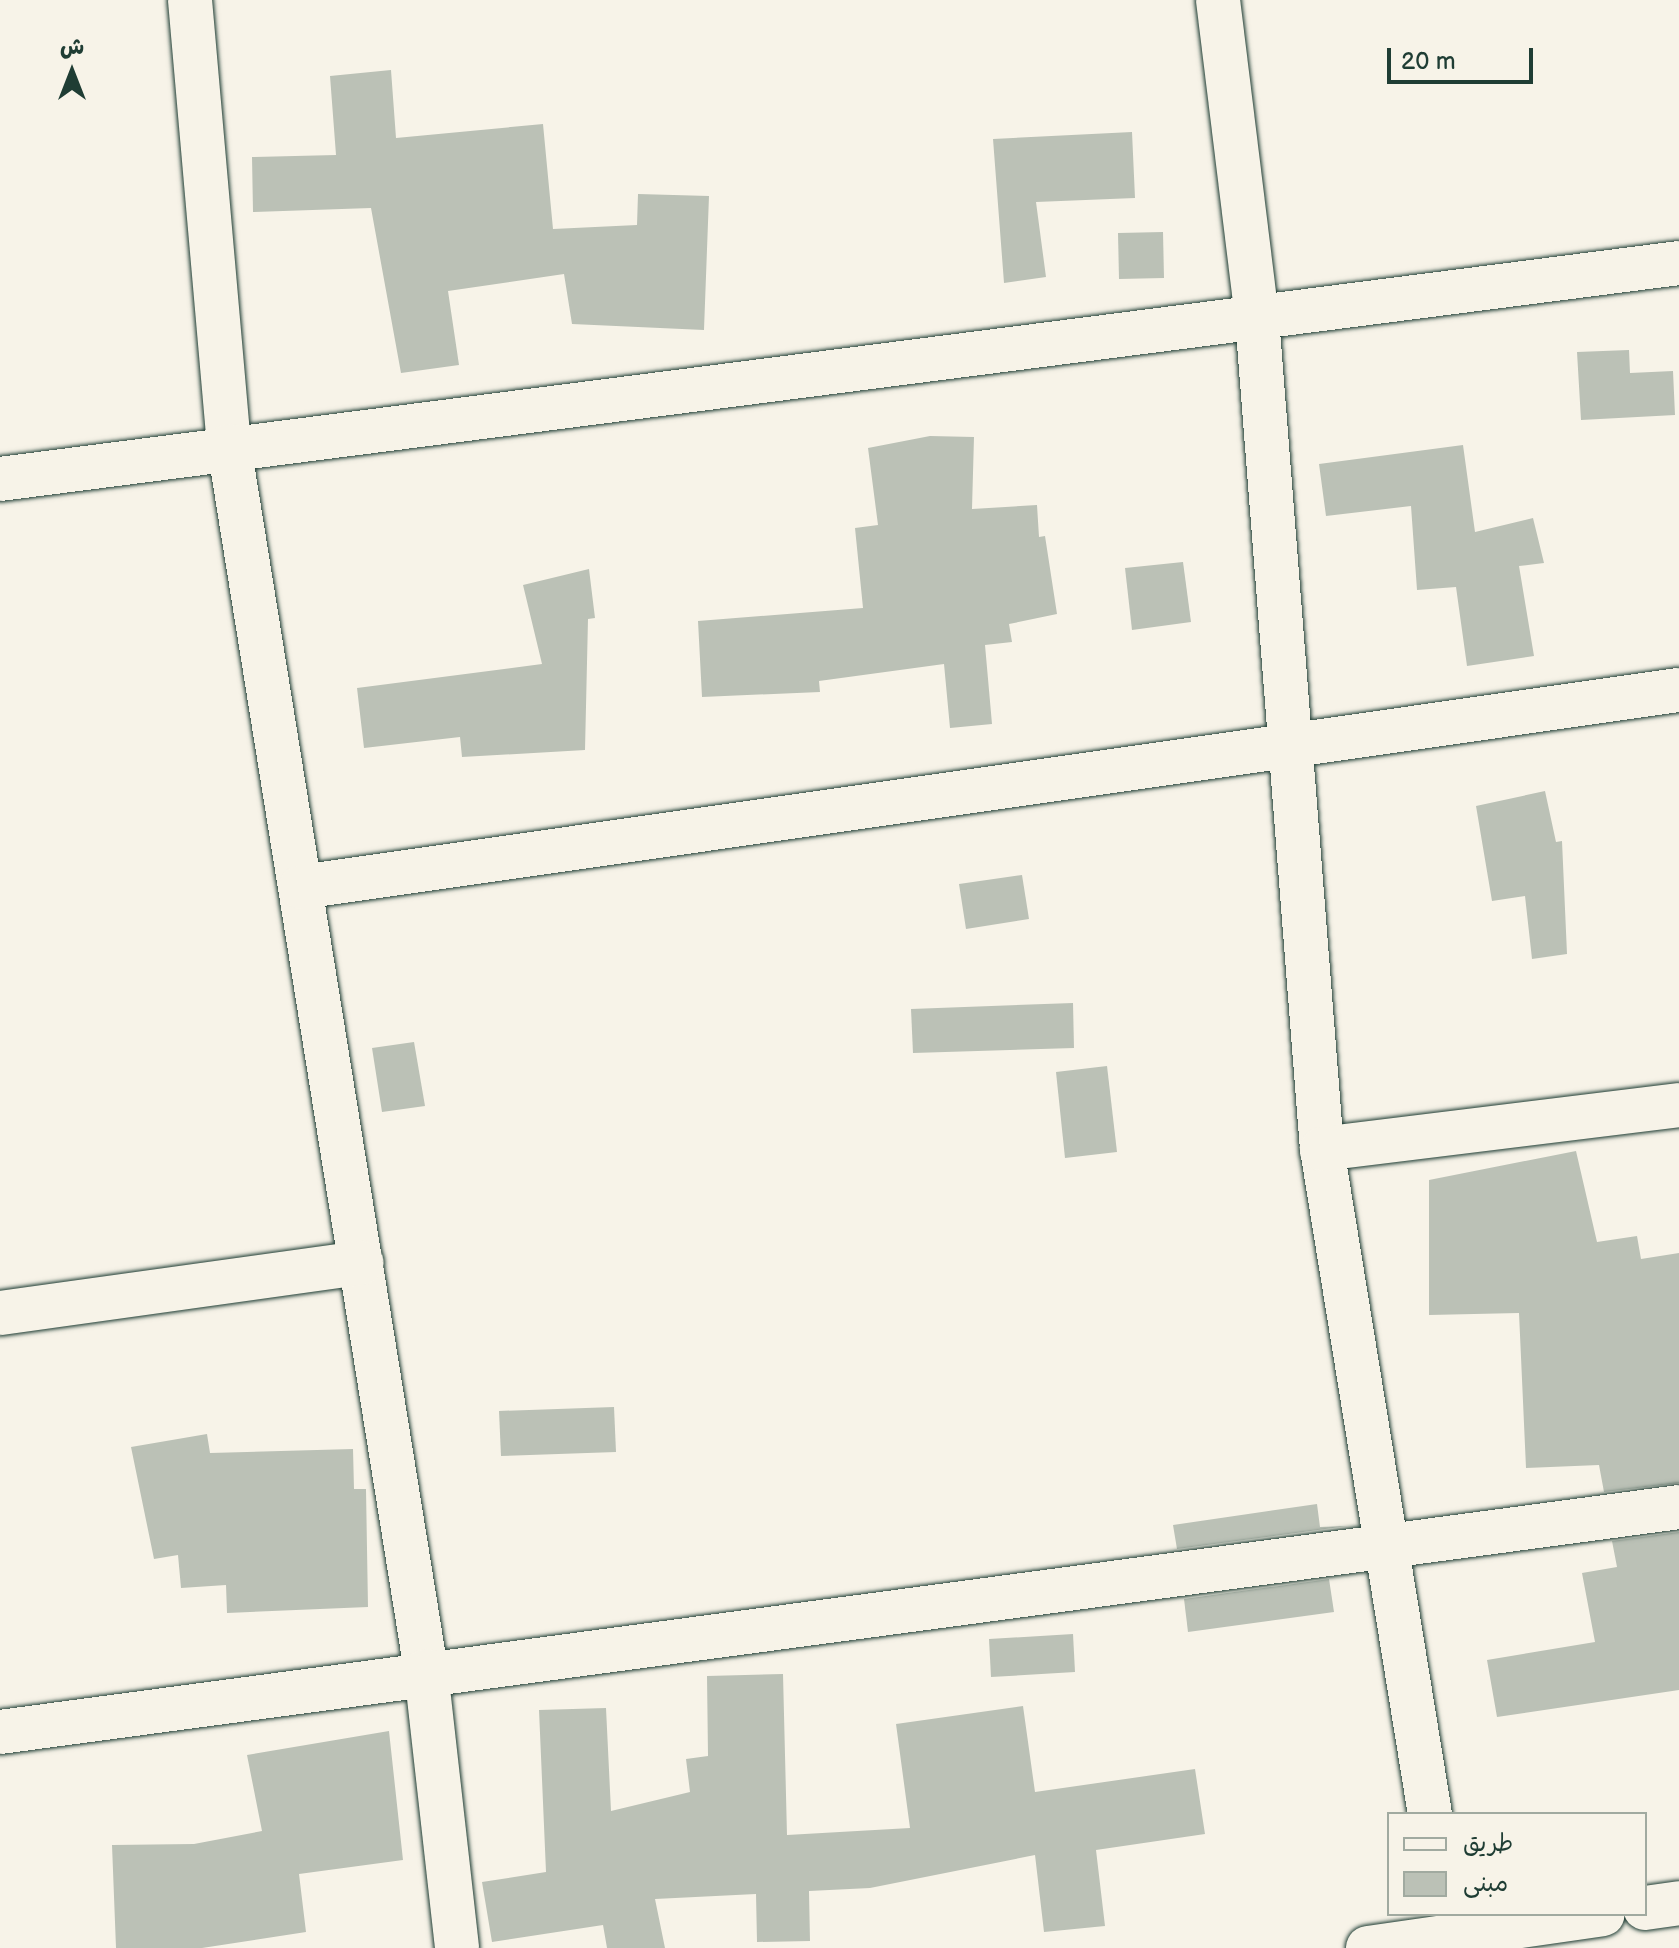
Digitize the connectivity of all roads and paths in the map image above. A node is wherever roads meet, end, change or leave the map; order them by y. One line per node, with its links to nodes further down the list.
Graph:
1 (190, 0): 5 (street)
2 (1218, 0): 4 (street)
3 (1679, 263): 4 (street)
4 (1257, 318): 5 (street); 8 (street)
5 (229, 446): 6 (street); 9 (street)
6 (0, 479)
7 (1679, 690): 8 (street)
8 (1290, 747): 9 (street); 11 (street)
9 (301, 887): 12 (street)
10 (1679, 1105): 11 (street)
11 (1322, 1149): 15 (street)
12 (362, 1263): 13 (street); 16 (street)
13 (0, 1313)
14 (1679, 1507): 15 (street)
15 (1389, 1550): 16 (street); 18 (street)
16 (426, 1671): 17 (street); 23 (street)
17 (0, 1732)
18 (1430, 1812)
19 (1679, 1903): 20 (street)
20 (1647, 1908)
21 (1587, 1916): 22 (street)
22 (1448, 1933): 24 (street)
23 (457, 1948)
24 (1368, 1948)

